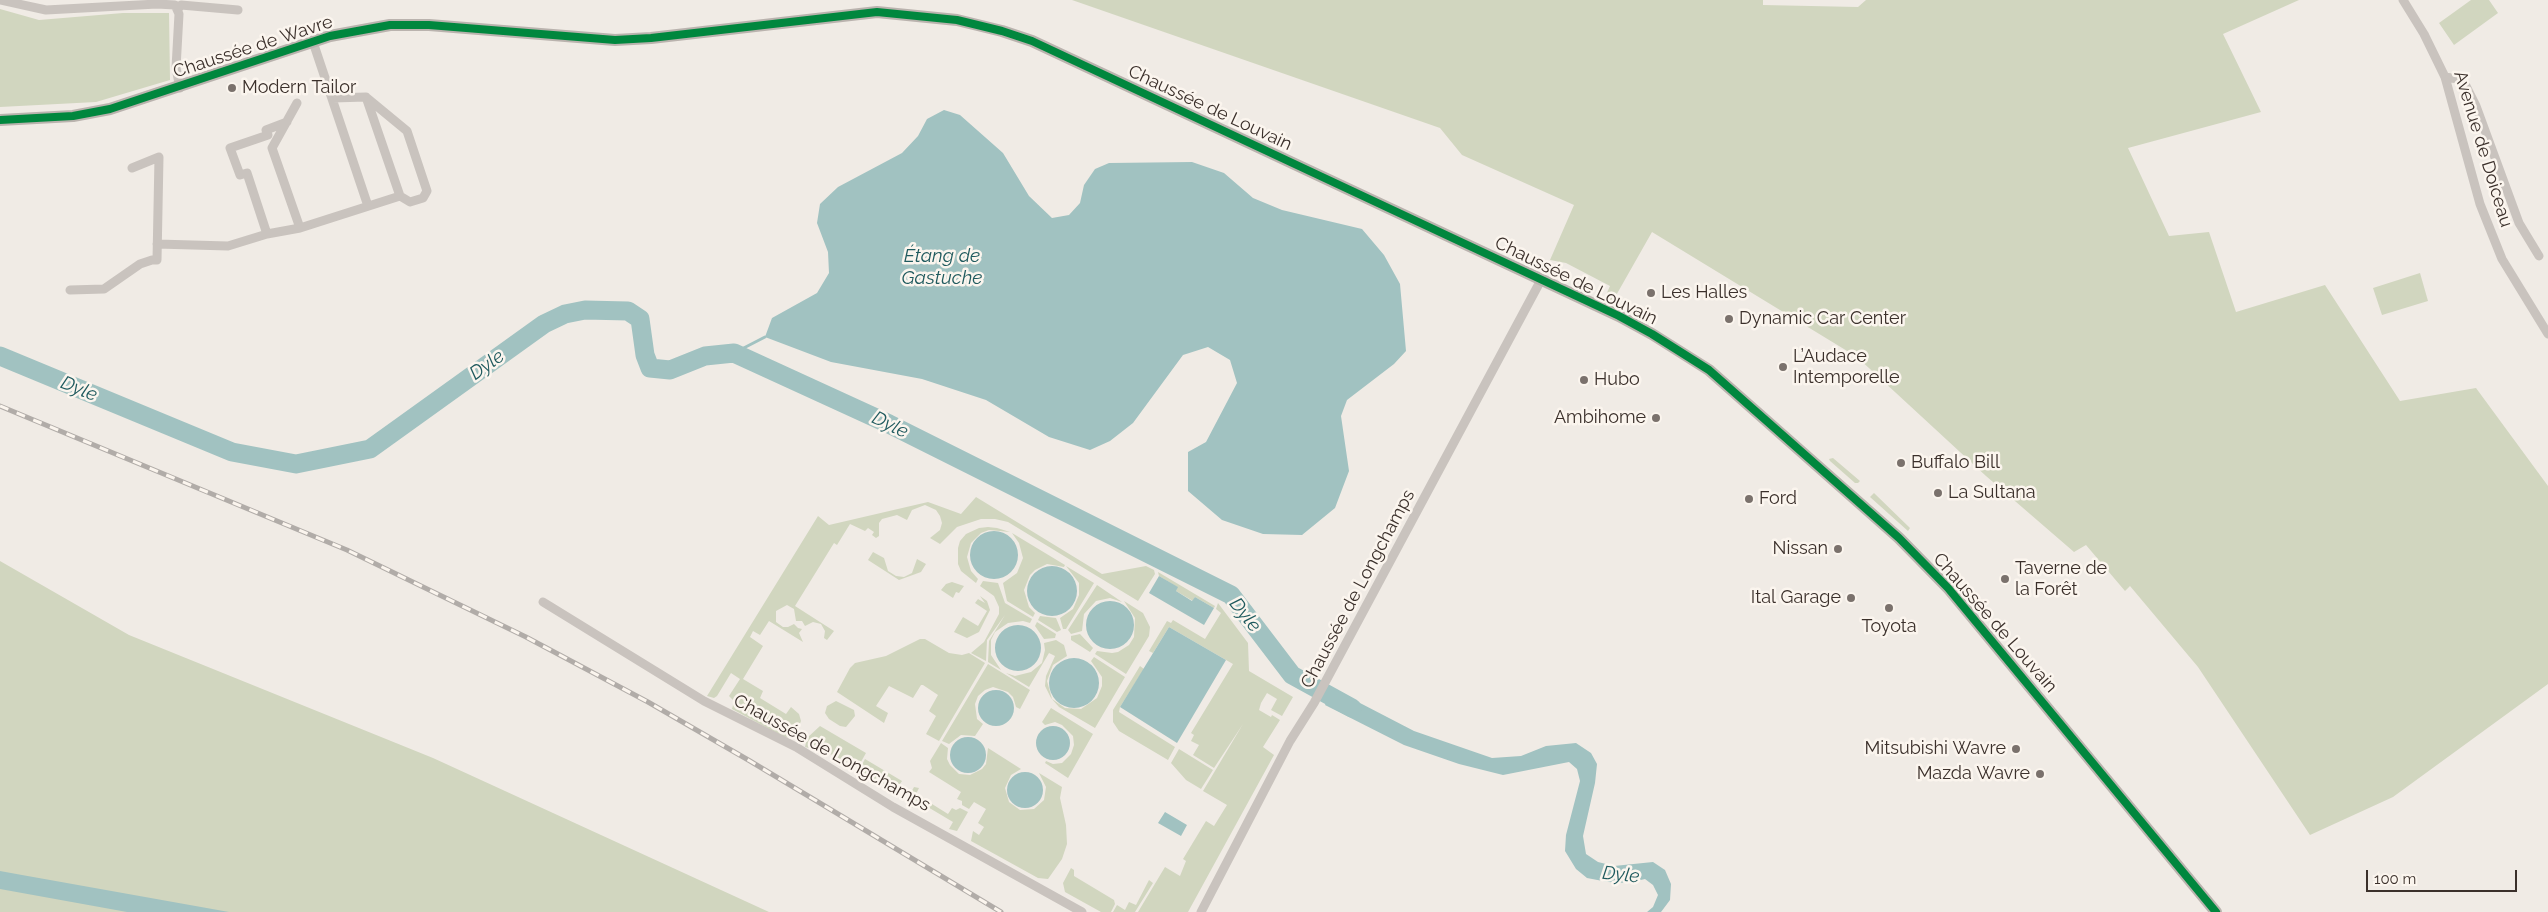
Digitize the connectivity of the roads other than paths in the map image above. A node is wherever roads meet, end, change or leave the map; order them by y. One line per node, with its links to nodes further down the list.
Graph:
1 (0, 0): 3 (street)
2 (2403, 0): 7 (street, Avenue de Doiceau)
3 (178, 9): 4 (street); 8 (street)
4 (238, 10)
5 (877, 12): 6 (main road, Chaussée de Wavre); 21 (main road, Chaussée de Louvain)
6 (313, 42): 8 (main road, Chaussée de Wavre); 10 (street)
7 (2445, 77): 20 (street); 23 (street, Avenue de Doiceau)
8 (180, 88): 12 (main road, Chaussée de Wavre)
9 (366, 97): 10 (street); 15 (street); 15 (street)
10 (333, 98): 16 (street)
11 (297, 103): 13 (street)
12 (0, 120)
13 (286, 122): 17 (street); 18 (street)
14 (132, 168): 19 (street)
15 (400, 196): 16 (street)
16 (368, 206): 17 (street)
17 (300, 228): 18 (street)
18 (267, 234): 19 (street)
19 (157, 244): 22 (street)
20 (2539, 256)
21 (1541, 280): 26 (street, Chaussée de Longchamps); 27 (main road, Chaussée de Louvain)
22 (70, 290)
23 (2548, 334)
24 (543, 602): 25 (street, Chaussée de Longchamps)
25 (1082, 912)
26 (1201, 912)
27 (2216, 912)

